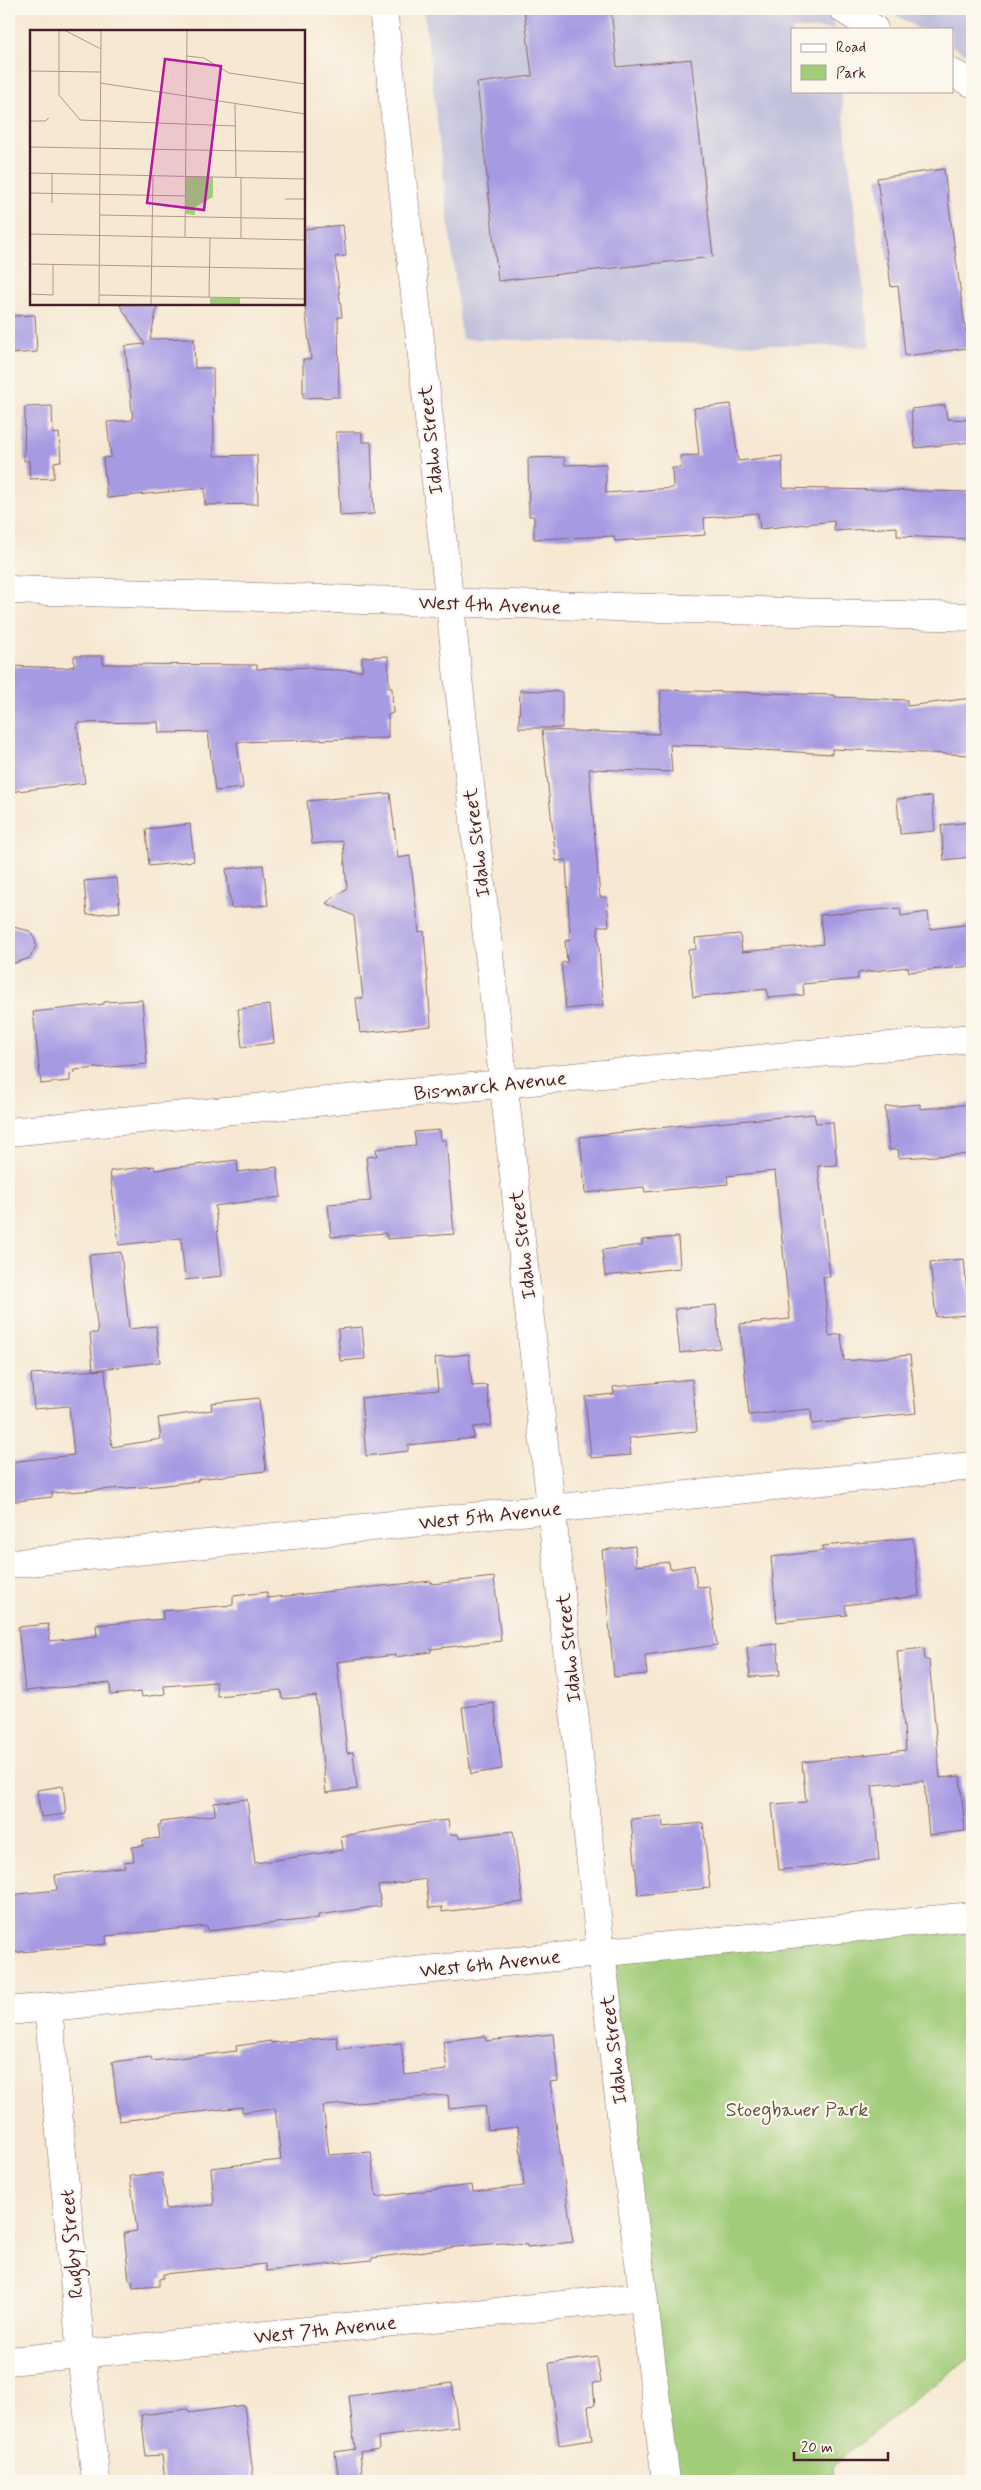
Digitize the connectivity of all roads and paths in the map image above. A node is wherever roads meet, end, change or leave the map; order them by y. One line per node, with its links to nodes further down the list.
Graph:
1 (383, 9): 7 (street, Idaho Street)
2 (842, 9): 3 (street)
3 (872, 28)
4 (954, 74): 5 (street)
5 (972, 83)
6 (9, 590): 7 (street, West 4th Avenue)
7 (448, 603): 8 (street, West 4th Avenue); 10 (street, Idaho Street)
8 (972, 618)
9 (972, 1038): 10 (street, Bismarck Avenue)
10 (503, 1084): 11 (street, Bismarck Avenue); 13 (street, Idaho Street)
11 (9, 1132)
12 (972, 1466): 13 (street, West 5th Avenue)
13 (553, 1508): 14 (street, West 5th Avenue); 16 (street, Idaho Street)
14 (9, 1564)
15 (972, 1916): 16 (street, West 6th Avenue)
16 (601, 1952): 17 (street, West 6th Avenue); 19 (street, Idaho Street)
17 (48, 2007): 18 (street, West 6th Avenue); 20 (street, Rugby Street)
18 (9, 2011)
19 (642, 2297): 20 (street, West 7th Avenue); 23 (street, Idaho Street)
20 (81, 2353): 21 (street, West 7th Avenue); 22 (street, Rugby Street)
21 (9, 2361)
22 (96, 2481)
23 (666, 2481)

